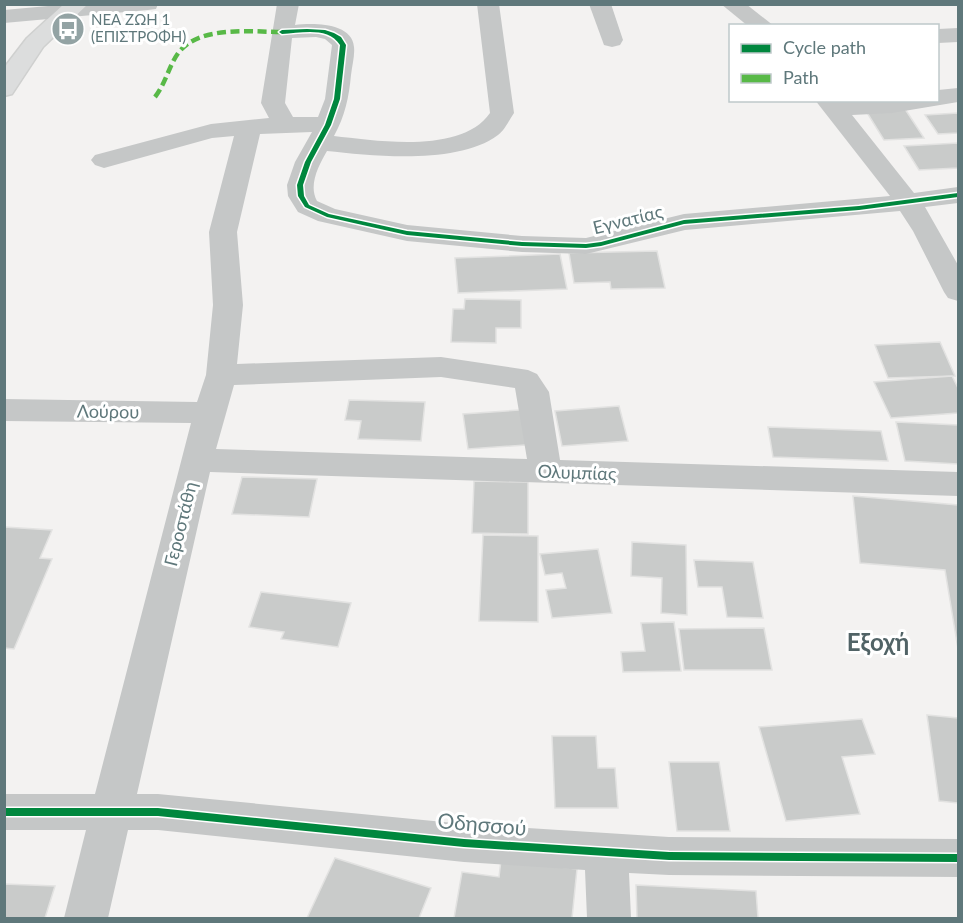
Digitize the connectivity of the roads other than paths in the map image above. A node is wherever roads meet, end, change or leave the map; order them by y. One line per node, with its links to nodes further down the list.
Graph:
1 (148, 4): 6 (street)
2 (288, 4): 9 (street)
3 (489, 4): 20 (street)
4 (600, 4): 12 (street)
5 (731, 4): 8 (street)
6 (73, 8): 7 (street); 13 (main road)
7 (4, 17)
8 (760, 24)
9 (282, 32): 18 (street); 20 (street)
10 (958, 35): 11 (street)
11 (939, 36)
12 (612, 40)
13 (4, 89)
14 (958, 95): 15 (street)
15 (939, 97)
16 (916, 102): 17 (street)
17 (830, 105): 23 (street)
18 (285, 124): 19 (street); 20 (street)
19 (249, 127): 21 (street); 25 (street, Γεροστάθη)
20 (323, 134): 23 (street, Εγνατίας)
21 (104, 160)
22 (958, 195): 23 (street, Εγνατίας)
23 (908, 202): 24 (street)
24 (958, 292)
25 (221, 375): 27 (street, Γεροστάθη); 29 (street)
26 (4, 410): 27 (street, Λούρου)
27 (211, 413): 28 (street, Γεροστάθη)
28 (196, 460): 29 (street, Ολυμπίας); 31 (street, Γεροστάθη)
29 (545, 472): 30 (street, Ολυμπίας)
30 (958, 484)
31 (110, 811): 32 (street, Οδησσού); 33 (street, Οδησσού); 35 (street, Γεροστάθη)
32 (4, 812)
33 (606, 853): 34 (street, Οδησσού); 36 (street)
34 (958, 858)
35 (86, 918)
36 (609, 918)

